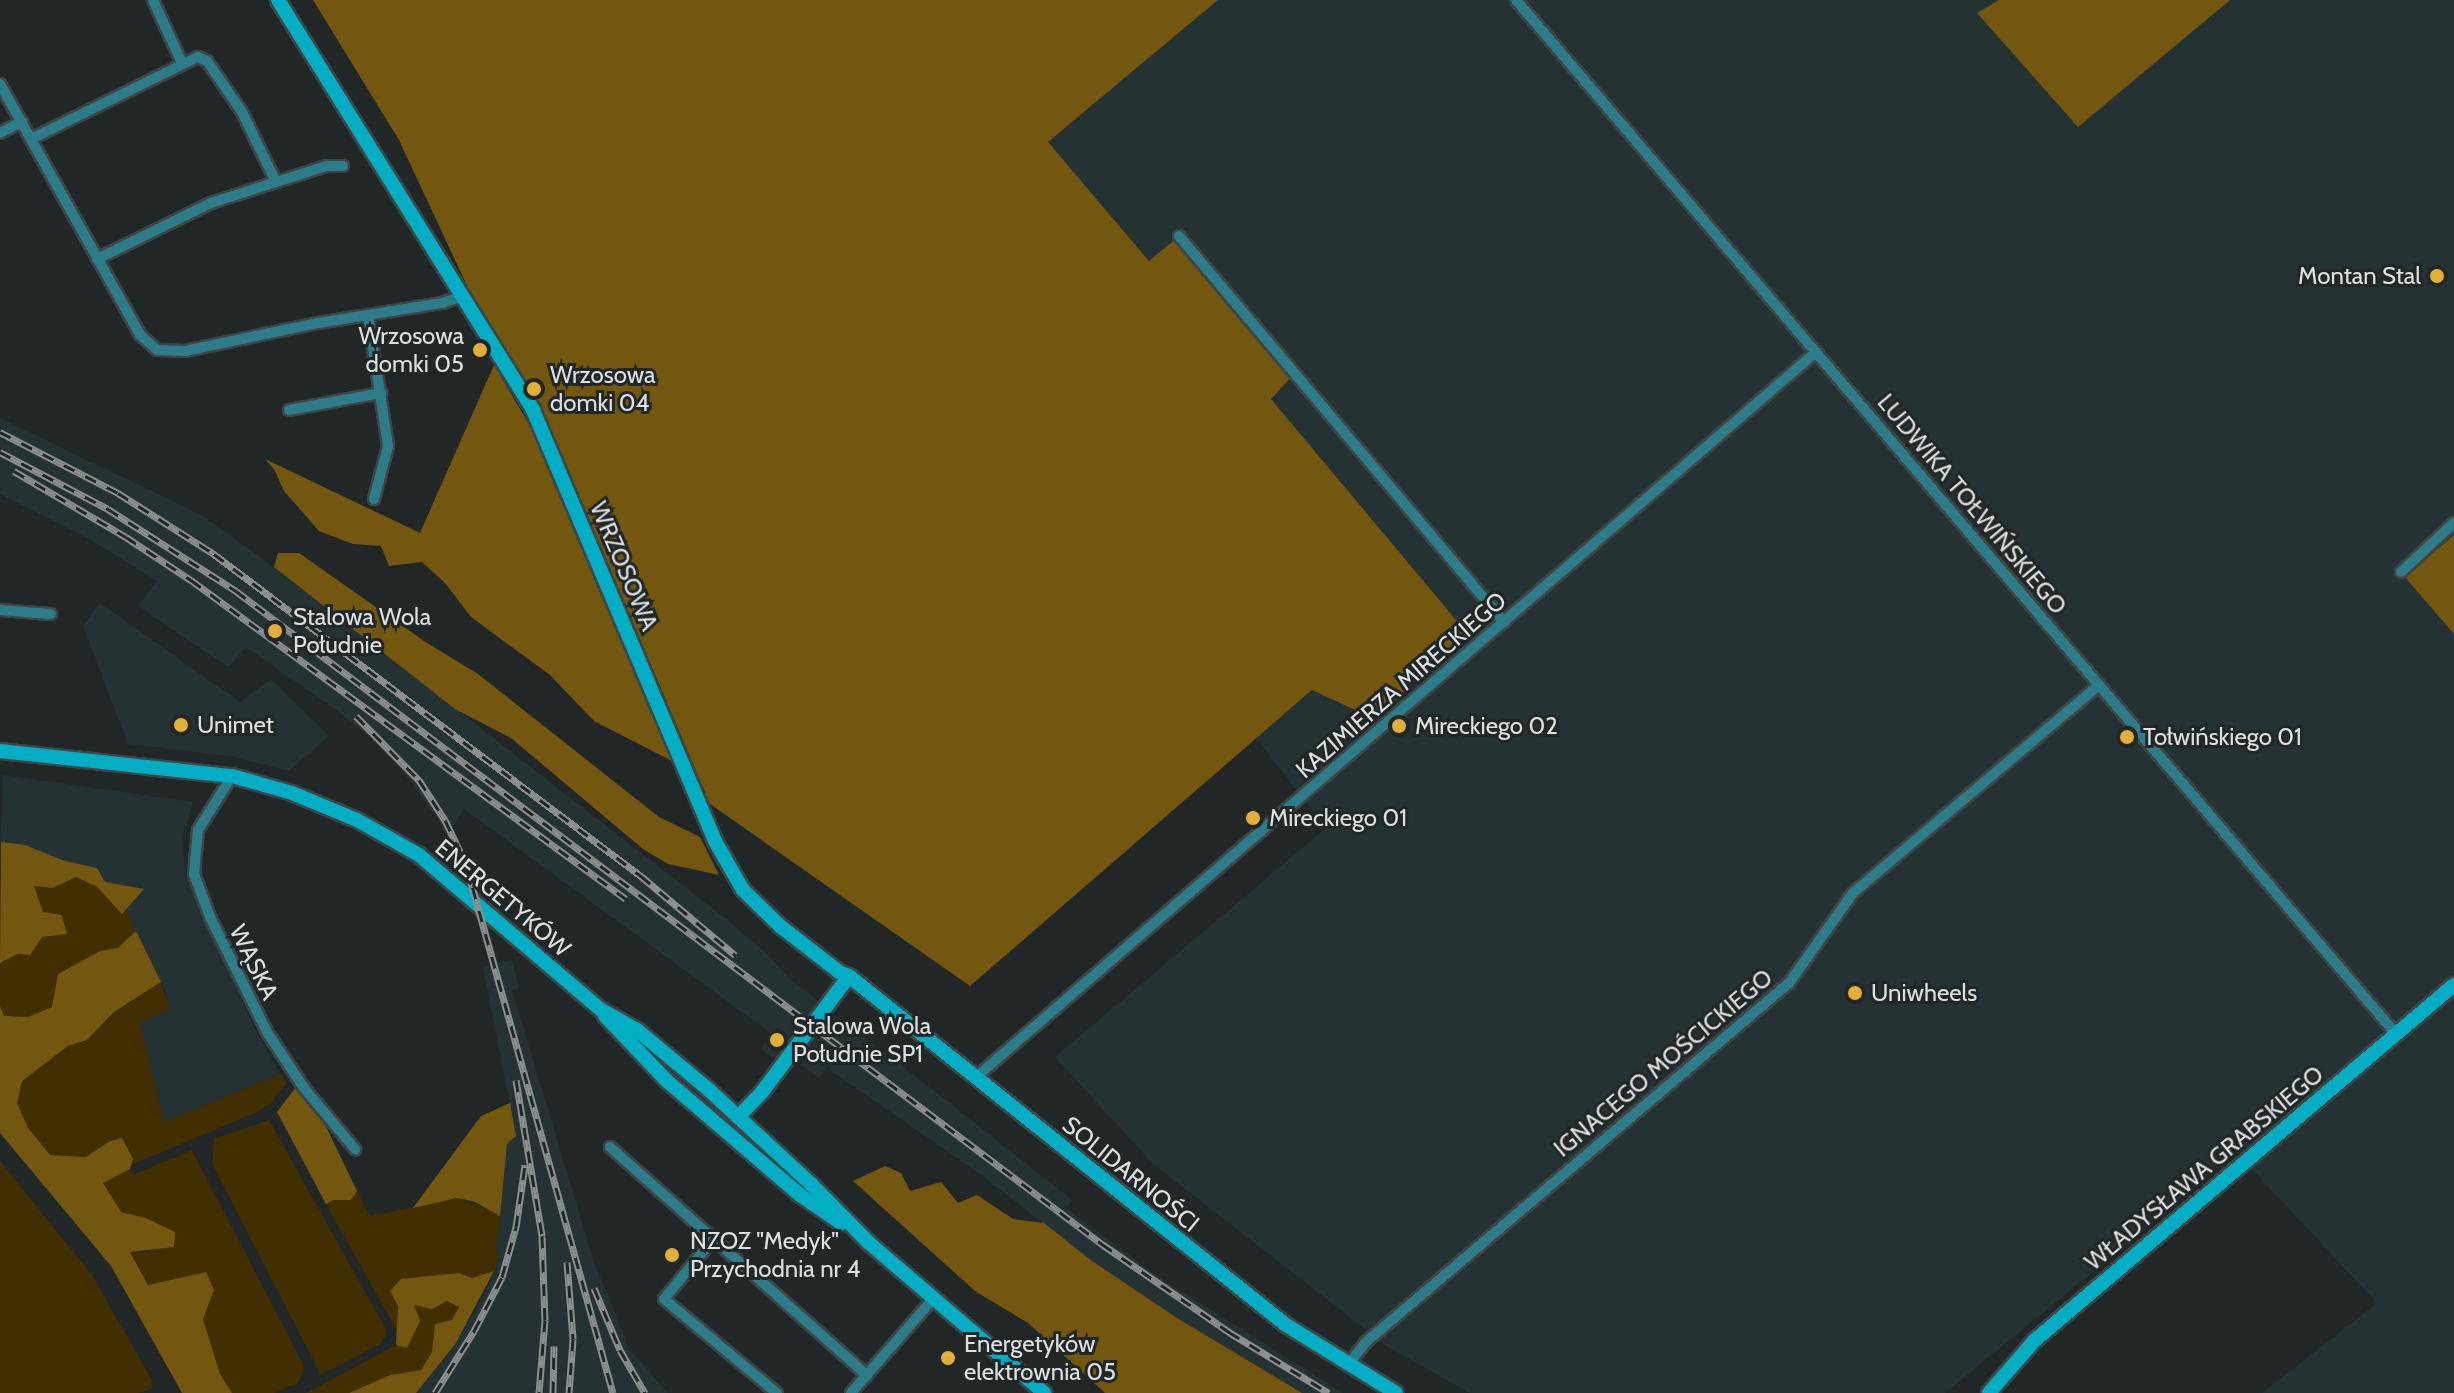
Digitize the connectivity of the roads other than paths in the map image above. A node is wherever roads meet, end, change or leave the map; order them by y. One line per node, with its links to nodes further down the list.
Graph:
1 (153, 0): 4 (street)
2 (278, 0): 13 (street, WRZOSOWA)
3 (1516, 0): 15 (street, LUDWIKA TOŁWIŃSKIEGO)
4 (182, 63): 8 (street); 10 (street)
5 (0, 84): 6 (street)
6 (22, 122): 7 (street); 8 (street)
7 (0, 133)
8 (31, 139): 12 (street)
9 (343, 166): 10 (street)
10 (276, 182): 12 (street)
11 (1179, 236): 23 (street)
12 (97, 259): 14 (street)
13 (462, 296): 14 (street); 27 (street, WRZOSOWA)
14 (368, 315): 16 (street)
15 (1816, 352): 23 (street, KAZIMIERZA MIRECKIEGO); 24 (street, LUDWIKA TOŁWIŃSKIEGO)
16 (381, 393): 17 (street); 18 (street)
17 (289, 410)
18 (374, 499)
19 (2454, 523): 20 (street)
20 (2401, 572)
21 (0, 610): 22 (street)
22 (51, 614)
23 (1504, 622): 31 (street, KAZIMIERZA MIRECKIEGO)
24 (2099, 685): 30 (street, LUDWIKA TOŁWIŃSKIEGO); 40 (street, IGNACEGO MOŚCICKIEGO)
25 (0, 751): 26 (street, ENERGETYKÓW)
26 (232, 776): 29 (street, ENERGETYKÓW); 35 (street, WĄSKA)
27 (849, 976): 31 (street, SOLIDARNOŚCI); 33 (street)
28 (2454, 985): 30 (street, WŁADYSŁAWA GRABSKIEGO)
29 (600, 1009): 32 (street, ENERGETYKÓW); 33 (street, ENERGETYKÓW)
30 (2397, 1035): 46 (street, WŁADYSŁAWA GRABSKIEGO)
31 (975, 1078): 40 (street, SOLIDARNOŚCI)
32 (685, 1096): 33 (street); 36 (street, ENERGETYKÓW)
33 (738, 1117): 36 (street); 38 (street, ENERGETYKÓW)
34 (610, 1147): 37 (street)
35 (355, 1149)
36 (754, 1157): 38 (street, ENERGETYKÓW)
37 (715, 1237): 41 (street); 42 (street)
38 (868, 1242): 39 (street, ENERGETYKÓW)
39 (934, 1298): 41 (street); 44 (street, ENERGETYKÓW)
40 (1348, 1365): 45 (street, SOLIDARNOŚCI)
41 (867, 1375): 43 (street)
42 (777, 1393)
43 (851, 1393)
44 (1044, 1393)
45 (1396, 1393)
46 (1989, 1393)

